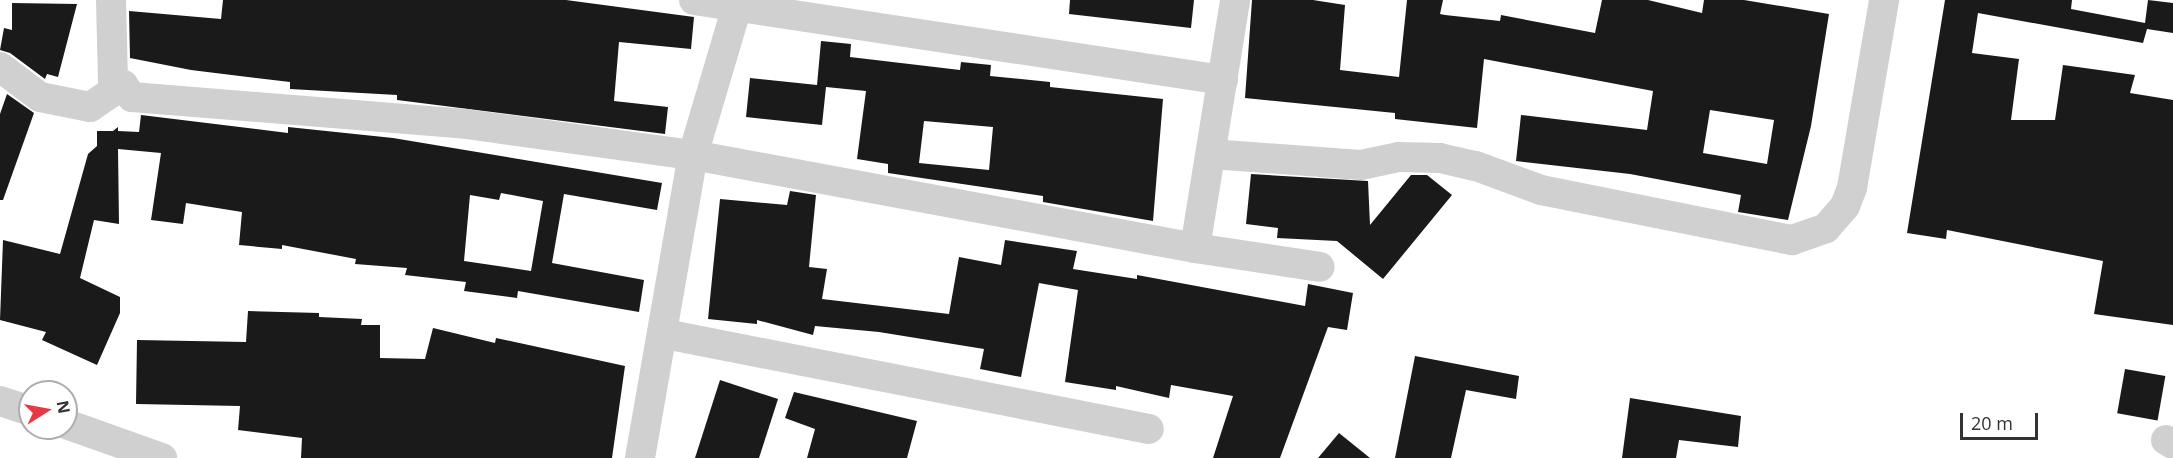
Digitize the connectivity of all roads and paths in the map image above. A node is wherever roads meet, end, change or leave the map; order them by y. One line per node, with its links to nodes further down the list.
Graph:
1 (111, 0): 8 (street)
2 (693, 0): 5 (street)
3 (1234, 0): 7 (street)
4 (1884, 0): 9 (street)
5 (739, 3): 7 (street); 10 (street)
6 (0, 67): 8 (street)
7 (1223, 80): 9 (street)
8 (123, 85): 10 (street)
9 (1211, 154): 11 (street)
10 (693, 155): 11 (street); 13 (street)
11 (1195, 248): 12 (street)
12 (1320, 267)
13 (665, 334): 17 (street); 19 (street)
14 (0, 401): 15 (street)
15 (18, 407)
16 (78, 428): 18 (street)
17 (1149, 429)
18 (162, 458)
19 (640, 458)

